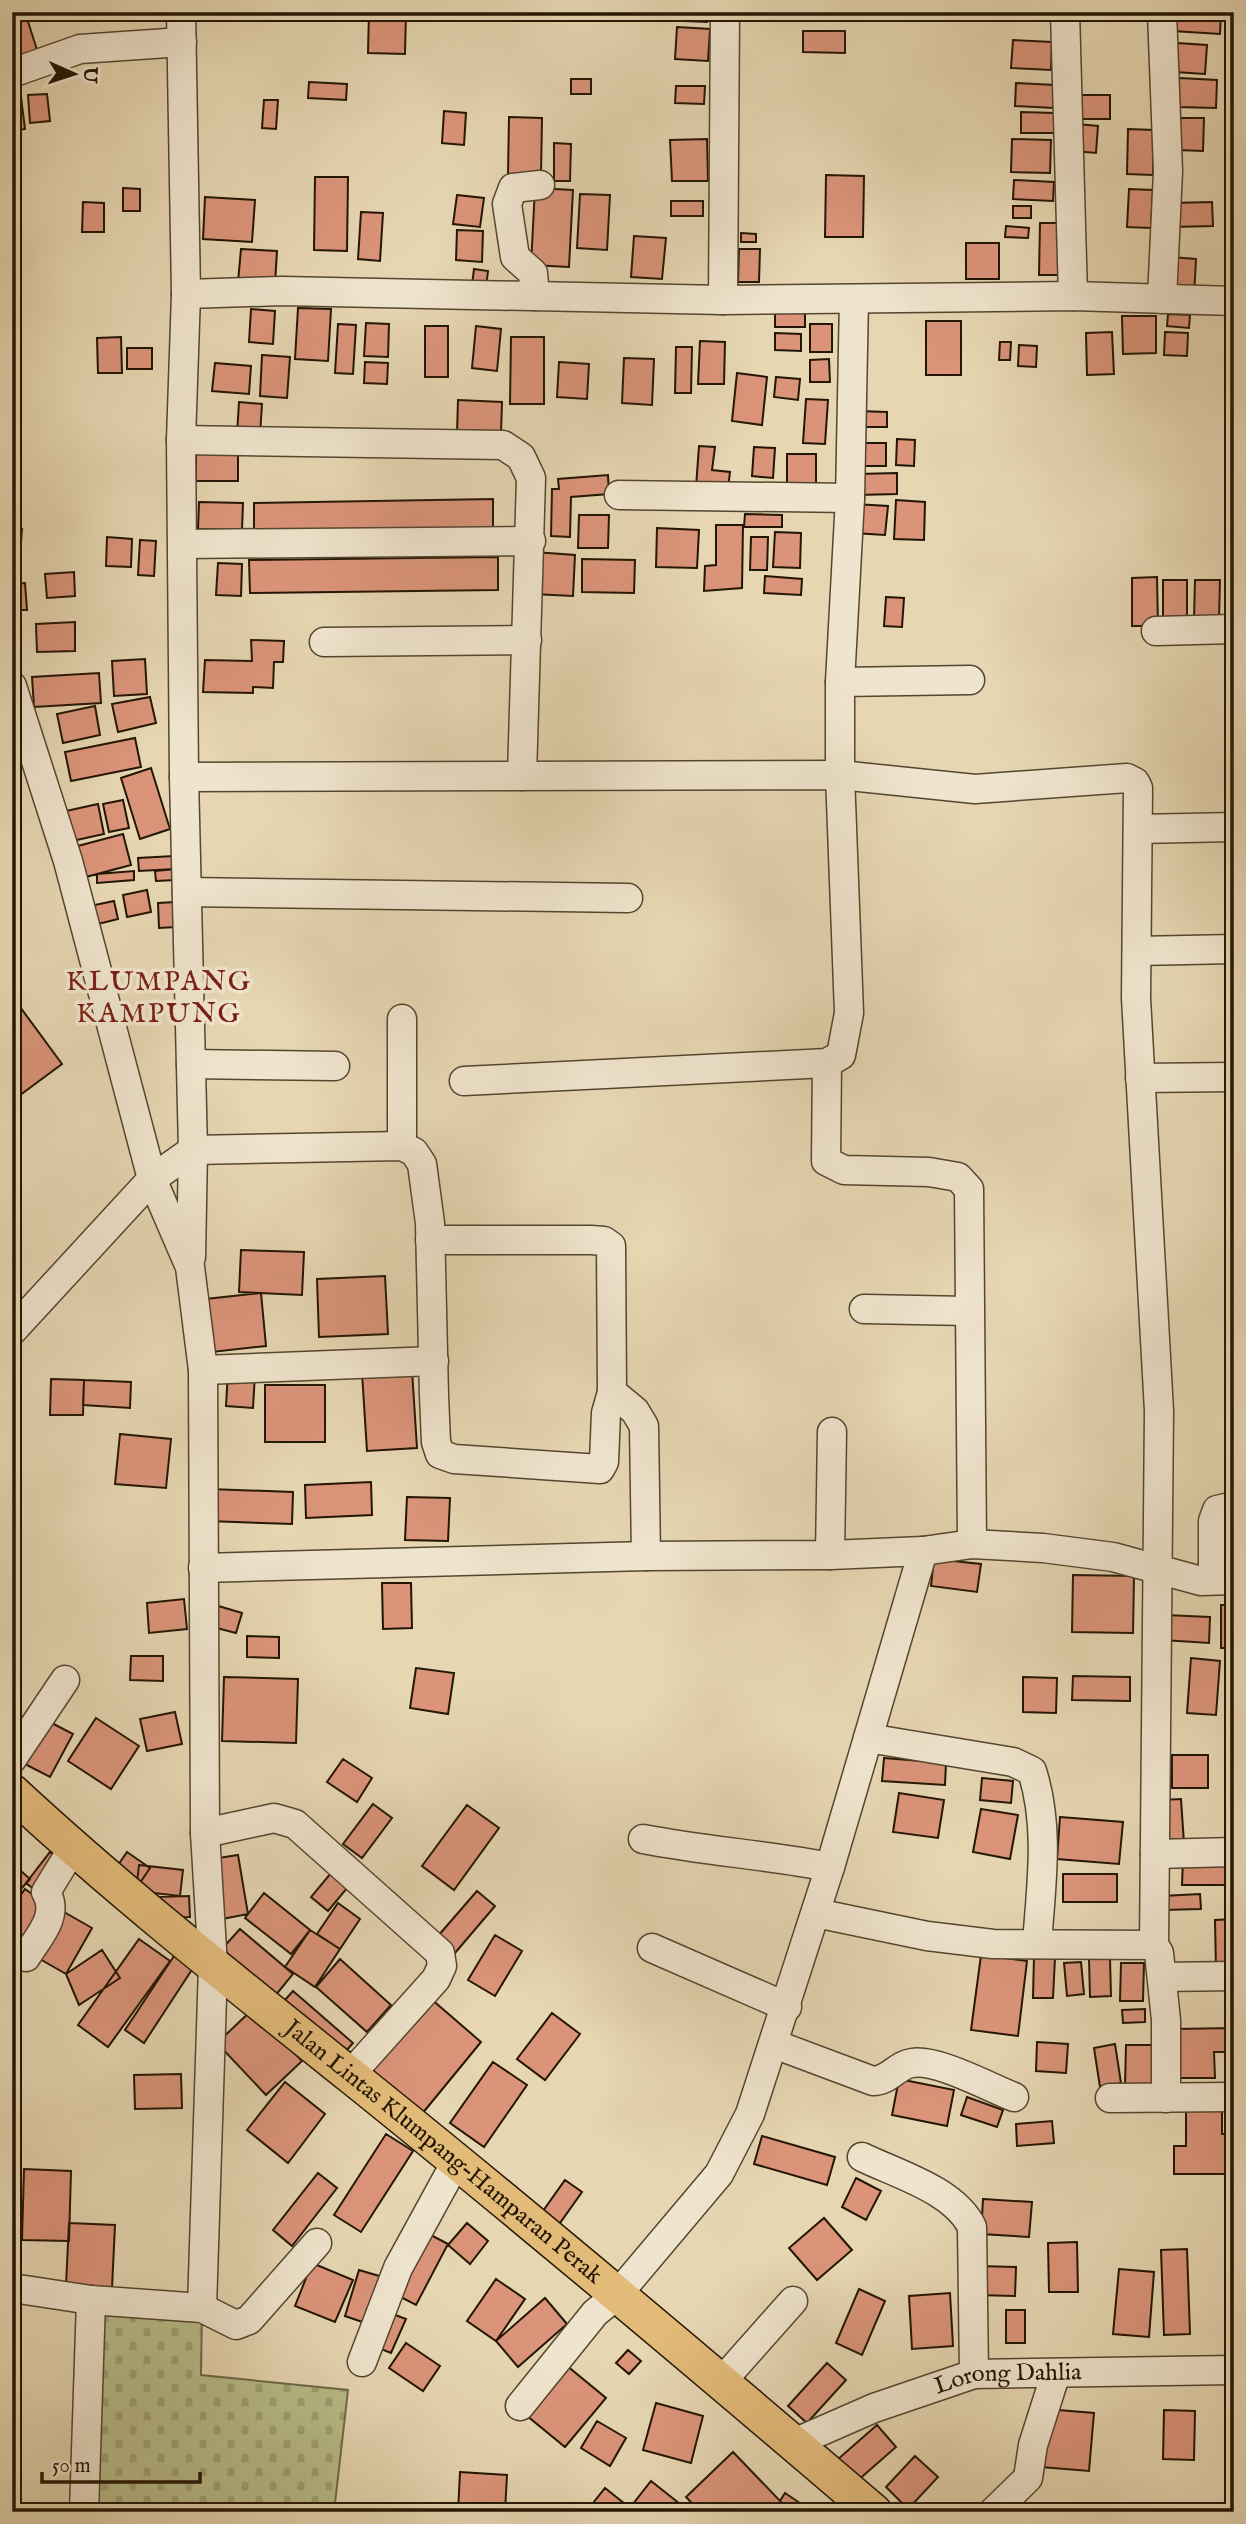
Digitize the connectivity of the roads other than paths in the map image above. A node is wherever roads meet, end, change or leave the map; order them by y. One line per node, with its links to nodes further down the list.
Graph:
1 (181, 12): 5 (street)
2 (725, 12): 13 (street)
3 (1065, 12): 10 (street)
4 (1163, 12): 12 (street)
5 (182, 42): 6 (street); 8 (street)
6 (12, 73)
7 (540, 185): 9 (street)
8 (186, 294): 9 (street); 15 (street)
9 (535, 296): 13 (street)
10 (1073, 296): 11 (street); 12 (street)
11 (854, 299): 13 (street); 17 (street)
12 (1162, 299): 14 (street)
13 (723, 300)
14 (1234, 302)
15 (181, 440): 18 (street); 19 (street)
16 (619, 495): 17 (street)
17 (850, 498): 25 (street)
18 (531, 541): 19 (street); 22 (street)
19 (183, 544): 29 (street)
20 (1234, 629): 21 (street)
21 (1156, 631)
22 (527, 640): 23 (street); 28 (street)
23 (324, 642)
24 (970, 680): 25 (street)
25 (840, 682): 27 (street)
26 (12, 686): 45 (street)
27 (840, 775): 28 (street); 31 (street); 37 (street)
28 (522, 776): 29 (street)
29 (184, 777): 32 (street)
30 (1234, 827): 31 (street)
31 (1138, 828): 35 (street)
32 (187, 892): 33 (street); 38 (street)
33 (628, 898)
34 (1234, 949): 35 (street)
35 (1137, 951): 41 (street)
36 (402, 1019): 43 (street)
37 (827, 1063): 42 (street); 49 (street)
38 (191, 1064): 39 (street); 44 (street)
39 (335, 1066)
40 (1234, 1077): 41 (street)
41 (1140, 1078): 60 (street)
42 (464, 1081)
43 (402, 1146): 44 (street); 46 (street)
44 (193, 1150): 45 (street); 47 (street)
45 (152, 1179): 47 (street); 50 (street)
46 (430, 1240): 51 (street); 53 (street)
47 (190, 1267): 52 (street)
48 (864, 1309): 49 (street)
49 (968, 1311): 56 (street)
50 (12, 1331)
51 (433, 1361): 52 (street); 53 (street)
52 (203, 1370): 61 (street)
53 (612, 1392): 59 (street)
54 (832, 1432): 58 (street)
55 (1234, 1506): 62 (street)
56 (972, 1544): 57 (street); 60 (street)
57 (923, 1551): 58 (street); 64 (street)
58 (830, 1555): 59 (street)
59 (646, 1556): 61 (street)
60 (1157, 1568): 62 (street); 71 (street)
61 (203, 1569): 67 (street)
62 (1224, 1580)
63 (65, 1680): 65 (street)
64 (868, 1738): 72 (street); 74 (street)
65 (12, 1759)
66 (12, 1792): 69 (main road, Jalan Lintas Klumpang–Hamparan Perak)
67 (205, 1833): 78 (street); 83 (street)
68 (643, 1839): 72 (street)
69 (73, 1849): 77 (street); 78 (main road, Jalan Lintas Klumpang–Hamparan Perak)
70 (1234, 1852): 71 (street)
71 (1155, 1854): 75 (street)
72 (830, 1867): 73 (street)
73 (816, 1913): 74 (street); 81 (street)
74 (1037, 1944): 75 (street)
75 (1154, 1945): 80 (street)
76 (652, 1948): 81 (street)
77 (26, 1957)
78 (212, 1966): 83 (main road, Jalan Lintas Klumpang–Hamparan Perak); 95 (street)
79 (1234, 1976): 80 (street)
80 (1163, 1977): 87 (street)
81 (787, 2007): 82 (street)
82 (774, 2043): 84 (street); 92 (street)
83 (350, 2075): 89 (main road, Jalan Lintas Klumpang–Hamparan Perak)
84 (1014, 2097)
85 (1234, 2097): 87 (street)
86 (1110, 2098): 87 (street)
87 (1166, 2098)
88 (862, 2157): 99 (street)
89 (456, 2162): 92 (main road, Jalan Lintas Klumpang–Hamparan Perak); 96 (street)
90 (317, 2243): 95 (street)
91 (12, 2288): 93 (street)
92 (617, 2295): 100 (main road, Jalan Lintas Klumpang–Hamparan Perak); 101 (street)
93 (91, 2300): 95 (street); 103 (street)
94 (793, 2301): 100 (street)
95 (202, 2308)
96 (362, 2362)
97 (1234, 2370): 98 (street, Lorong Dahlia)
98 (1056, 2373): 99 (street, Lorong Dahlia); 105 (street)
99 (974, 2374): 102 (street, Lorong Dahlia)
100 (722, 2381): 102 (main road, Jalan Lintas Klumpang–Hamparan Perak)
101 (520, 2406)
102 (794, 2443): 104 (main road, Jalan Lintas Klumpang–Hamparan Perak)
103 (84, 2512)
104 (874, 2512)
105 (993, 2512)

